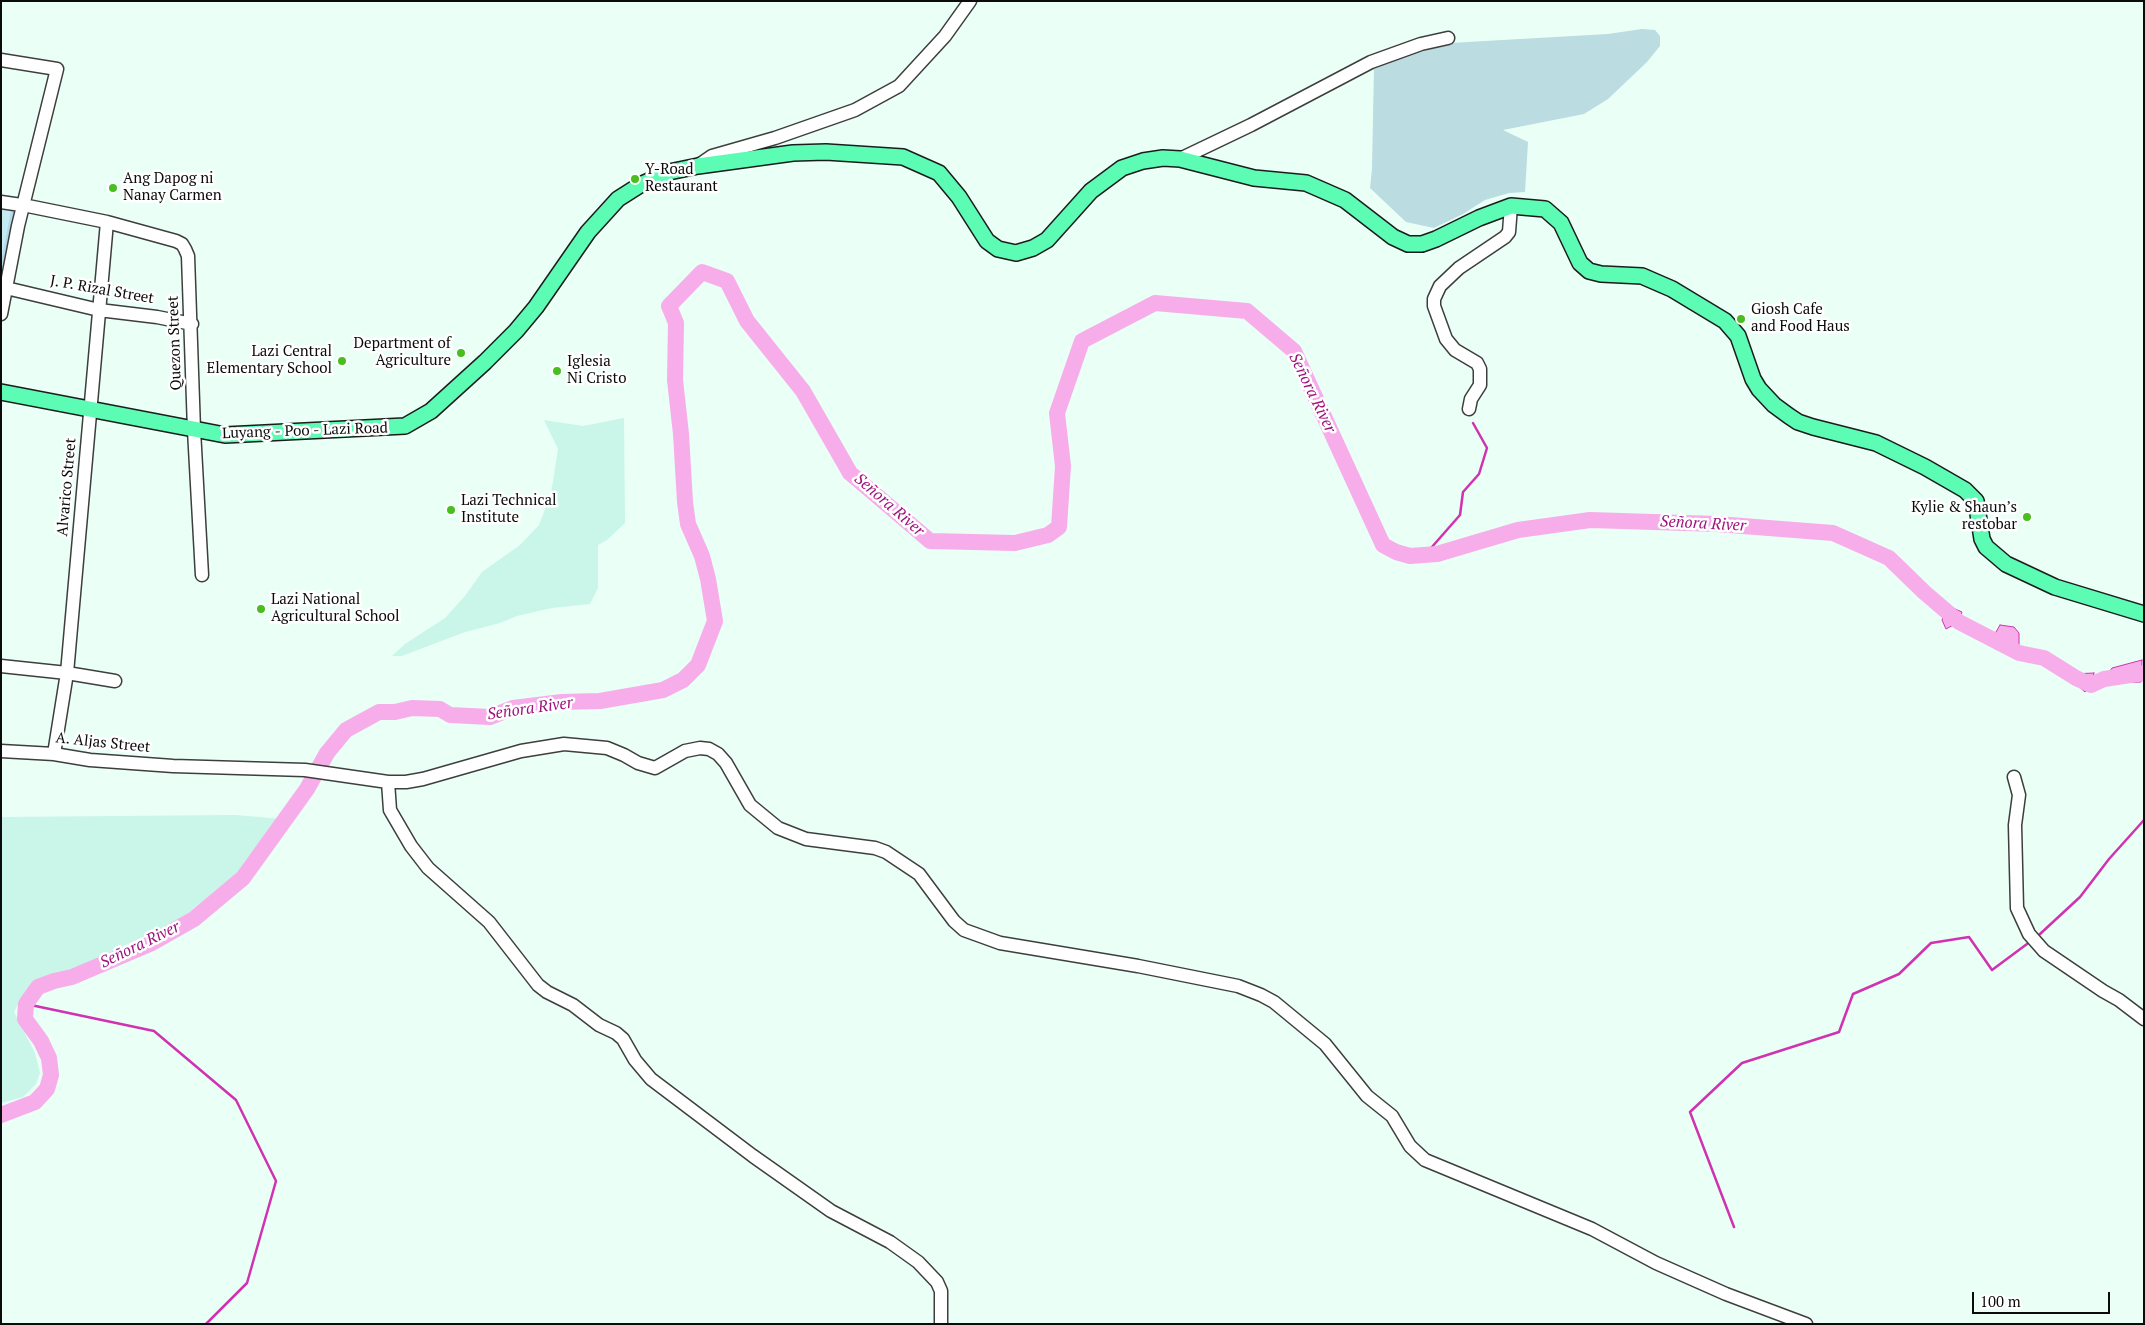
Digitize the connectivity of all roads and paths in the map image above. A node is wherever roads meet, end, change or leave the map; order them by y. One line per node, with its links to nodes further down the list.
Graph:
1 (970, 1): 5 (street)
2 (1448, 38): 4 (street)
3 (1, 60): 7 (street)
4 (1180, 159): 5 (main road, Luyang - Poo - Lazi Road); 8 (main road, Luyang - Poo - Lazi Road)
5 (698, 166): 17 (main road, Luyang - Poo - Lazi Road)
6 (1, 202): 7 (street)
7 (24, 205): 9 (street); 10 (street)
8 (1511, 206): 15 (street); 19 (main road, Luyang - Poo - Lazi Road)
9 (107, 222): 11 (street, Alvarico Street); 13 (street, Quezon Street)
10 (6, 288): 11 (street, J. P. Rizal Street); 12 (street)
11 (99, 310): 13 (street, J. P. Rizal Street); 16 (street, Alvarico Street)
12 (1, 314)
13 (192, 324): 17 (street, Quezon Street)
14 (1, 392): 16 (main road, Luyang - Poo - Lazi Road)
15 (1469, 409)
16 (90, 410): 17 (main road, Luyang - Poo - Lazi Road); 21 (street, Alvarico Street)
17 (194, 430): 18 (street, Quezon Street)
18 (202, 575)
19 (2144, 614)
20 (1, 666): 21 (street)
21 (67, 673): 22 (street); 24 (street, Alvarico Street)
22 (115, 681)
23 (1, 751): 24 (street, A. Aljas Street)
24 (54, 754): 26 (street, A. Aljas Street)
25 (2014, 777): 27 (street)
26 (388, 782): 28 (street); 29 (street, A. Aljas Street)
27 (2144, 1019)
28 (941, 1324)
29 (1806, 1324)

